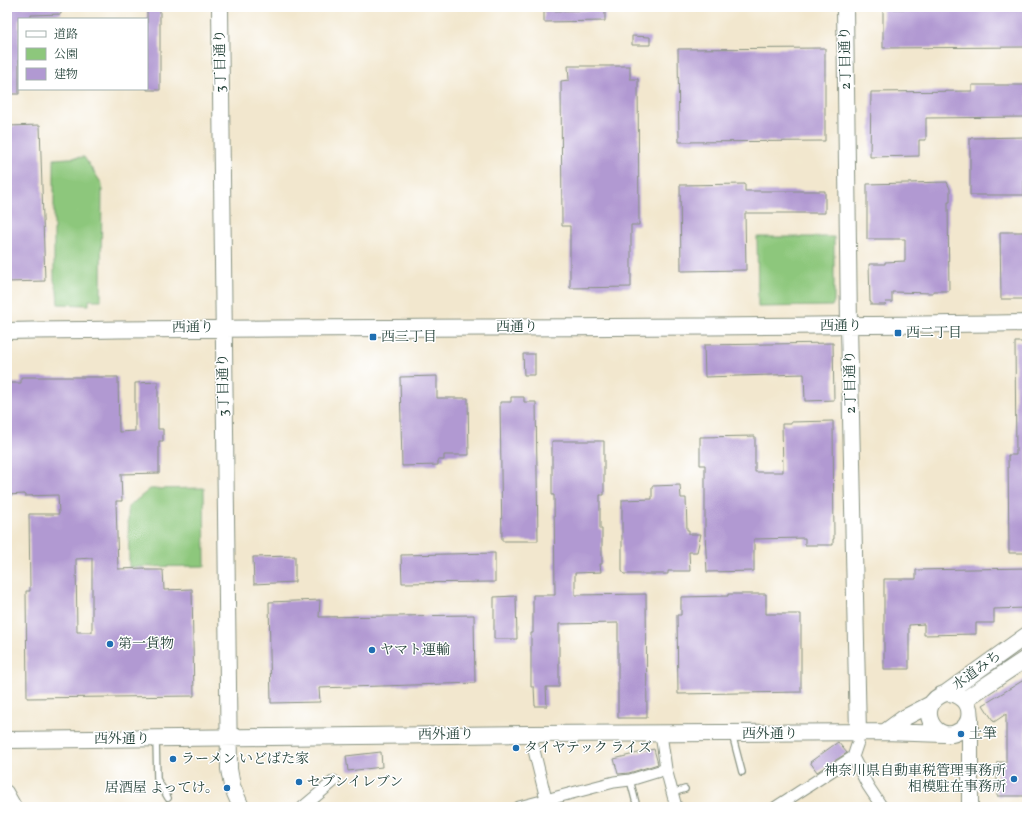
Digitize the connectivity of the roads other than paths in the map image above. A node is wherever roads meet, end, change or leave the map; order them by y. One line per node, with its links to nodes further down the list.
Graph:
1 (220, 7): 5 (street, 3丁目通り)
2 (845, 7): 4 (street, 2丁目通り)
3 (1027, 323): 4 (street, 西通り)
4 (850, 326): 5 (street, 西通り); 14 (street, 2丁目通り)
5 (224, 328): 6 (street, 西通り); 19 (street, 3丁目通り)
6 (7, 331)
7 (1027, 635): 9 (street, 水道みち)
8 (1027, 658): 10 (street, 水道みち)
9 (946, 693): 10 (street); 11 (street)
10 (964, 700): 12 (street)
11 (931, 704): 13 (street); 15 (street)
12 (970, 717): 15 (street); 22 (street)
13 (885, 732): 14 (street, 西外通り); 15 (street, 西外通り)
14 (858, 733): 18 (street, 西外通り); 23 (street)
15 (951, 733): 22 (street)
16 (530, 734): 17 (street, 西外通り); 19 (street, 西外通り); 32 (street)
17 (661, 734): 18 (street, 西外通り); 24 (street)
18 (732, 734): 25 (lane)
19 (229, 738): 20 (street, 西外通り); 34 (street, 3丁目通り)
20 (156, 739): 21 (street, 西外通り); 31 (lane)
21 (7, 740)
22 (971, 746): 41 (street)
23 (853, 757): 39 (street); 40 (street)
24 (666, 769): 26 (street); 30 (street)
25 (742, 772)
26 (630, 780): 32 (street); 37 (lane)
27 (334, 781): 35 (street)
28 (685, 789): 30 (lane)
29 (7, 791): 33 (street)
30 (672, 793): 38 (street)
31 (168, 798)
32 (552, 800): 36 (street)
33 (16, 807)
34 (241, 807)
35 (303, 807)
36 (519, 807)
37 (637, 807)
38 (676, 807)
39 (776, 807)
40 (882, 807)
41 (970, 807)

